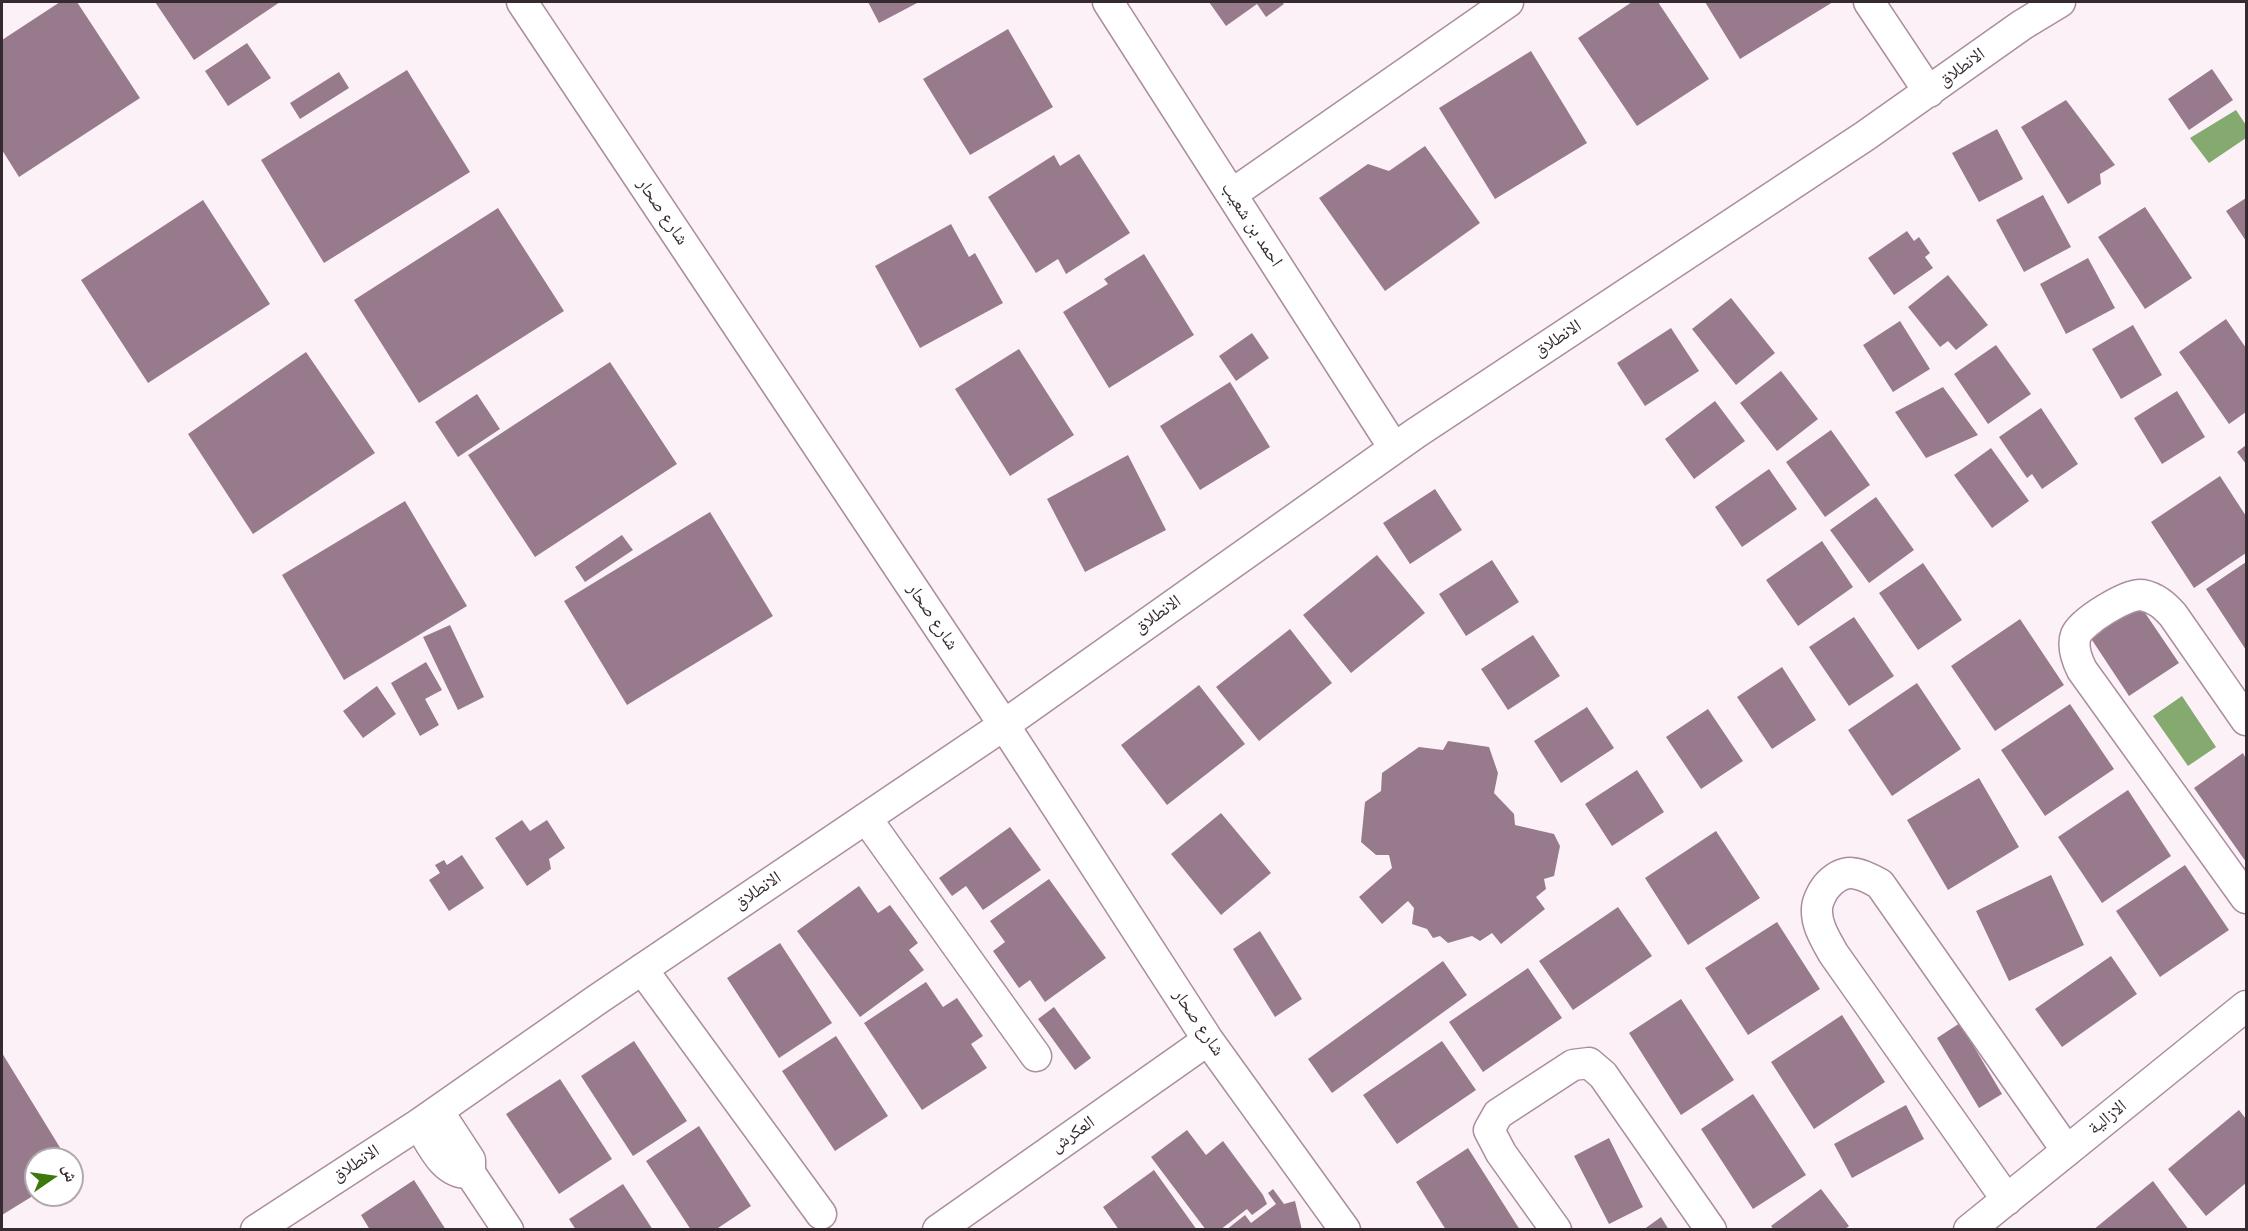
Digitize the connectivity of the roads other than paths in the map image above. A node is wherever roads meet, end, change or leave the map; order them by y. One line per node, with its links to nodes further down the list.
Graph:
1 (522, 2): 10 (street, شارع صحار)
2 (1108, 2): 7 (street, احمد بن شعيب)
3 (1508, 2): 7 (street)
4 (1869, 2): 6 (street)
5 (2060, 2): 6 (street, الانطلاق)
6 (1929, 92): 8 (street, الانطلاق)
7 (1232, 194): 8 (street, احمد بن شعيب)
8 (1394, 448): 10 (street, الانطلاق)
9 (2247, 720): 12 (street)
10 (1004, 725): 11 (street, الانطلاق); 15 (street, شارع صحار)
11 (866, 818): 13 (street, الانطلاق); 16 (street)
12 (2247, 898)
13 (642, 969): 17 (street, الانطلاق); 20 (street)
14 (2247, 1006): 18 (street, الازالية)
15 (1208, 1040): 23 (street, العكرش); 24 (street, شارع صحار)
16 (1036, 1056)
17 (429, 1117): 21 (street, الانطلاق); 22 (street)
18 (2067, 1151): 19 (street, الازالية); 19 (street)
19 (2007, 1200): 27 (street, الازالية)
20 (821, 1214)
21 (256, 1230)
22 (508, 1230)
23 (938, 1230)
24 (1346, 1230)
25 (1556, 1230): 26 (street)
26 (1711, 1230)
27 (1969, 1230)

